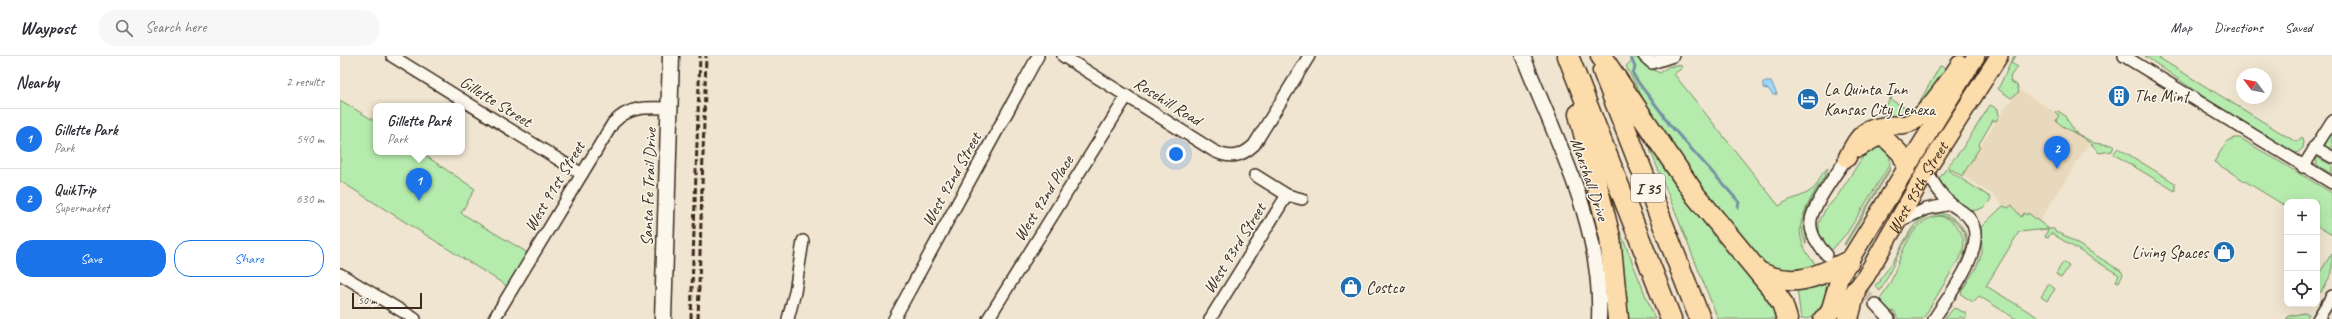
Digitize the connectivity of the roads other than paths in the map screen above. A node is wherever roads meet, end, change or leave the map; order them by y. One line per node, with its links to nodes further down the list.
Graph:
1 (392, 56): 26 (street, Gillette Street)
2 (671, 56): 18 (main road, Santa Fe Trail Drive)
3 (1038, 56): 46 (street, West 92nd Street)
4 (1063, 56): 17 (street, Rosehill Road)
5 (1309, 56): 17 (street, Rosehill Road)
6 (1523, 56): 49 (street, Marshall Drive)
7 (1564, 56): 50 (highway)
8 (1568, 56): 51 (highway, I 35)
9 (1597, 56): 52 (highway, I 35)
10 (1601, 56): 36 (highway)
11 (1673, 56): 16 (street)
12 (1964, 56): 22 (main road)
13 (1976, 56): 24 (main road, West 95th Street)
14 (1999, 56): 25 (main road, West 95th Street)
15 (2124, 56): 23 (street)
16 (1648, 59)
17 (1127, 96): 47 (street, West 92nd Place)
18 (668, 108): 26 (street, West 91st Street); 44 (main road, Santa Fe Trail Drive)
19 (2332, 121): 20 (street)
20 (2314, 147): 21 (street); 23 (street)
21 (2332, 157)
22 (1847, 158): 24 (main road); 34 (street)
23 (2302, 167): 28 (street)
24 (1907, 169): 35 (main road, West 95th Street)
25 (1927, 171): 31 (street); 32 (main road, West 95th Street)
26 (582, 174): 43 (street, West 91st Street)
27 (1255, 175): 29 (street)
28 (2332, 183)
29 (1287, 195): 30 (street); 48 (street, West 93rd Street)
30 (1302, 199)
31 (1951, 204): 32 (street); 56 (street)
32 (1897, 222): 38 (main road, West 95th Street)
33 (803, 241): 45 (street)
34 (1827, 255)
35 (1848, 261): 36 (highway); 41 (main road, West 95th Street)
36 (1759, 272): 53 (highway)
37 (340, 274): 42 (street)
38 (1855, 291): 41 (main road, West 95th Street); 54 (highway)
39 (2332, 296): 57 (street)
40 (1875, 304): 55 (street)
41 (1826, 317)
42 (415, 319)
43 (494, 319)
44 (663, 319)
45 (788, 319)
46 (894, 319)
47 (988, 319)
48 (1210, 319)
49 (1599, 319)
50 (1618, 319)
51 (1671, 319)
52 (1700, 319)
53 (1787, 319)
54 (1848, 319)
55 (1890, 319)
56 (1934, 319)
57 (2318, 319)

